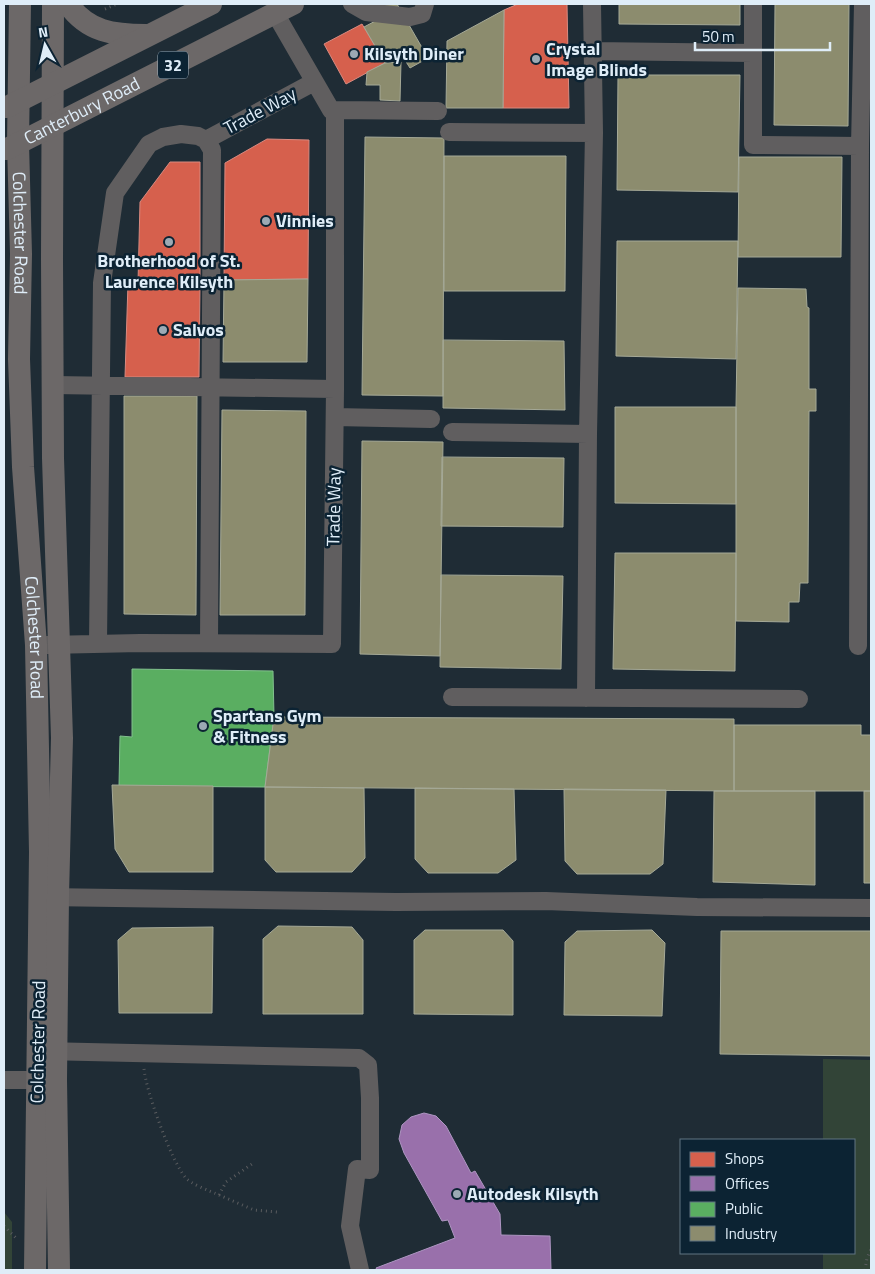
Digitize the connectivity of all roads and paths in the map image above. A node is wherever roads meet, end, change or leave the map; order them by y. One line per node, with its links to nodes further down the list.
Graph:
1 (53, 4): 18 (main road, Colchester Road)
2 (68, 4): 13 (main road)
3 (118, 4): 12 (path)
4 (211, 4): 13 (main road, Canterbury Road / 32)
5 (352, 4): 6 (street)
6 (425, 4)
7 (592, 4): 15 (street)
8 (753, 4): 16 (street)
9 (863, 4): 26 (street)
10 (20, 8): 14 (main road); 19 (main road, Colchester Road)
11 (284, 8): 17 (street, Trade Way); 22 (main road, Canterbury Road / 32)
12 (100, 11)
13 (150, 35): 18 (main road, Canterbury Road / 32)
14 (4, 48)
15 (593, 51): 16 (street); 24 (street)
16 (752, 53): 26 (street)
17 (314, 82): 20 (street, Trade Way); 25 (street, Trade Way)
18 (52, 84): 19 (main road, Canterbury Road / 32); 22 (main road, Colchester Road)
19 (11, 105): 27 (main road, Colchester Road)
20 (336, 110): 21 (street); 33 (street, Trade Way)
21 (438, 111)
22 (52, 126): 27 (main road, Canterbury Road / 32); 30 (main road, Colchester Road)
23 (449, 132): 24 (street)
24 (594, 133): 37 (street)
25 (206, 140): 31 (street); 32 (street)
26 (860, 146): 42 (street)
27 (11, 147): 29 (main road, Colchester Road)
28 (4, 231): 29 (main road)
29 (21, 254): 41 (main road, Colchester Road)
30 (53, 385): 31 (street); 40 (main road, Colchester Road)
31 (99, 386): 32 (street); 38 (street)
32 (211, 387): 33 (street); 39 (street)
33 (336, 389): 34 (street, Trade Way)
34 (335, 417): 35 (street); 39 (street, Trade Way)
35 (431, 419)
36 (452, 432): 37 (street)
37 (588, 434): 44 (street)
38 (98, 643): 39 (street, Trade Way); 40 (street, Trade Way)
39 (209, 643)
40 (60, 644): 41 (street, Trade Way); 46 (main road, Colchester Road)
41 (36, 645): 46 (main road, Colchester Road)
42 (858, 646)
43 (452, 697): 44 (street)
44 (586, 698): 45 (street)
45 (799, 699)
46 (49, 897): 47 (street); 48 (main road, Colchester Road)
47 (871, 908)
48 (47, 1051): 49 (street); 51 (main road, Colchester Road)
49 (143, 1053): 53 (path); 58 (street)
50 (4, 1080): 51 (street)
51 (46, 1080): 56 (main road, Colchester Road); 57 (main road, Colchester Road)
52 (252, 1164): 53 (path)
53 (219, 1195): 54 (path)
54 (277, 1212)
55 (871, 1249): 59 (path)
56 (35, 1270)
57 (59, 1270)
58 (360, 1270)
59 (865, 1270)

